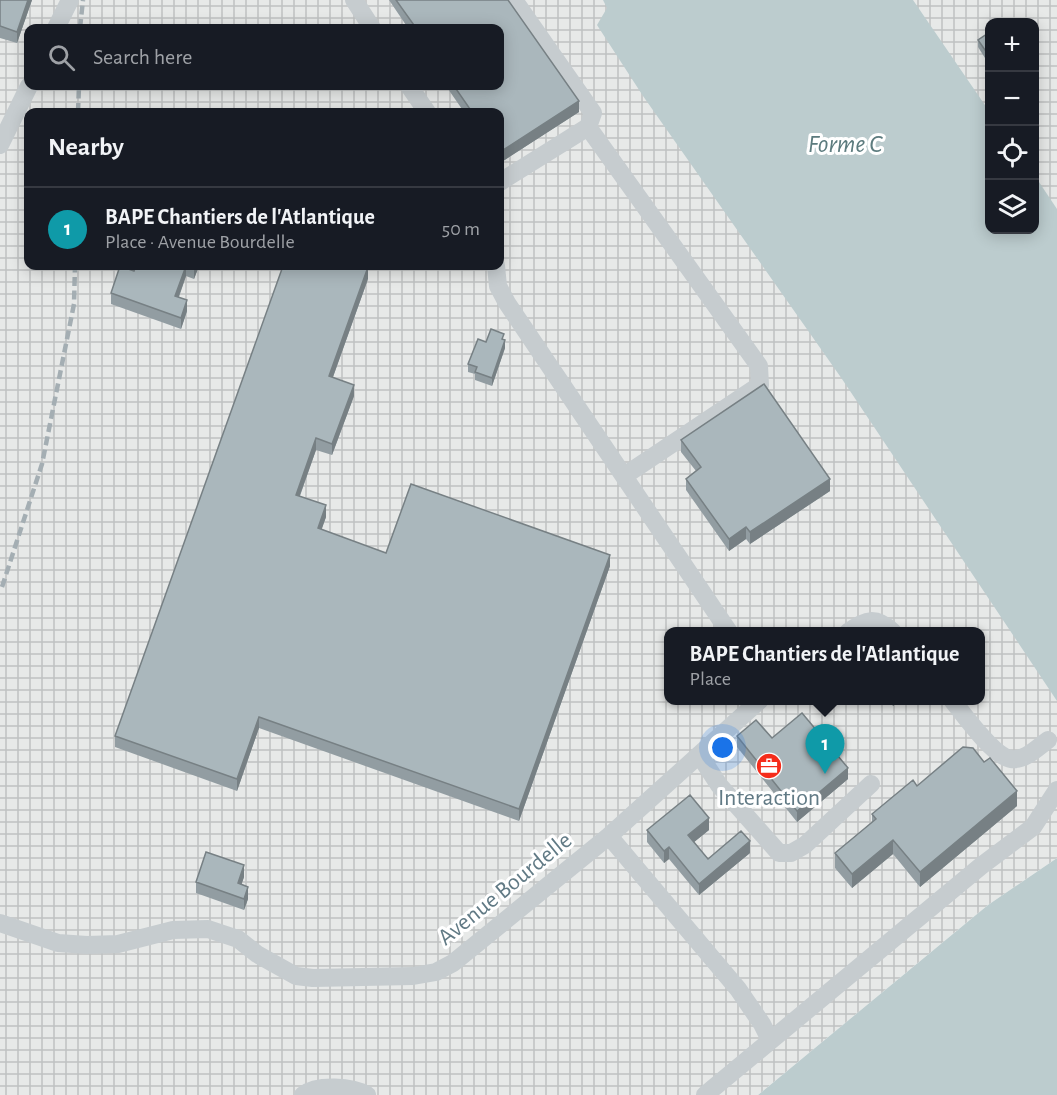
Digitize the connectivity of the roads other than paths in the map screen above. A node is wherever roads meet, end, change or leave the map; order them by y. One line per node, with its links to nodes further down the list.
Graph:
1 (70, 0): 4 (street)
2 (354, 0): 5 (street)
3 (514, 0): 9 (street)
4 (58, 24)
5 (369, 24)
6 (27, 90): 10 (street)
7 (412, 90): 8 (street)
8 (424, 108)
9 (588, 127): 11 (street); 13 (street)
10 (0, 145)
11 (504, 180)
12 (496, 270): 13 (street)
13 (624, 476): 14 (street)
14 (726, 627)
15 (854, 627): 16 (street)
16 (888, 627)
17 (755, 705): 20 (street, Avenue Bourdelle)
18 (956, 705): 19 (street)
19 (1048, 740)
20 (700, 756): 21 (street); 23 (street, Avenue Bourdelle)
21 (872, 784)
22 (1057, 790): 25 (street)
23 (609, 836): 24 (street, Avenue Bourdelle); 25 (street)
24 (0, 923)
25 (770, 1040): 28 (street)
26 (305, 1094): 27 (street)
27 (367, 1095)
28 (705, 1095)

